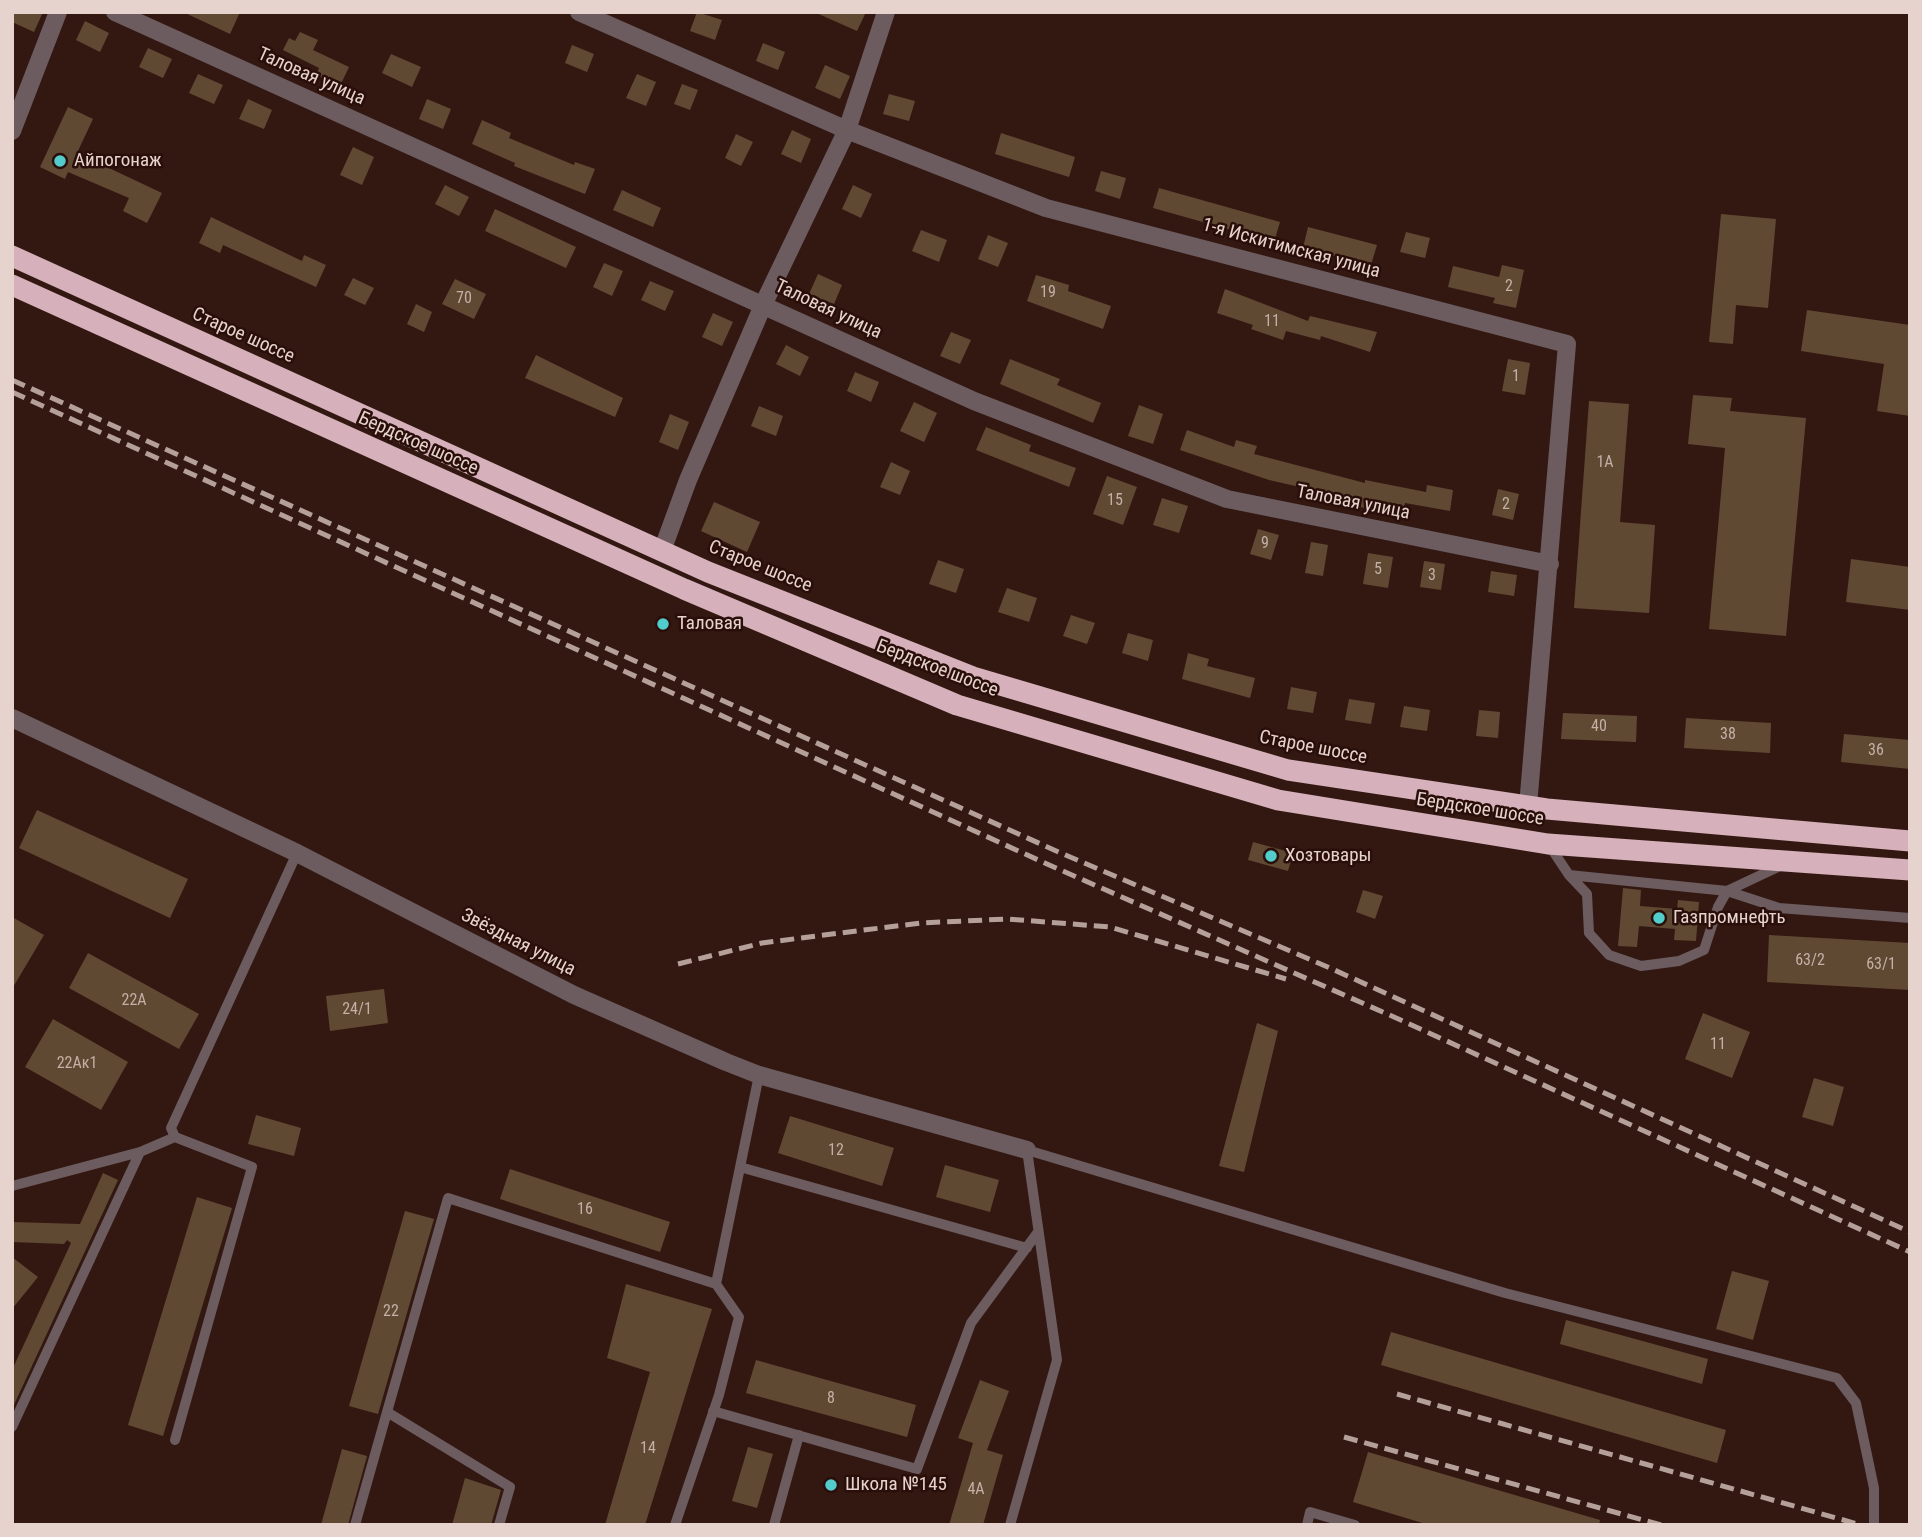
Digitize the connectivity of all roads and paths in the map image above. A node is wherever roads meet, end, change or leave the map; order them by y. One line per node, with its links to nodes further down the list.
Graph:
1 (58, 12): 6 (street)
2 (115, 12): 9 (street, Таловая улица)
3 (579, 12): 5 (street, 1-я Искитимская улица)
4 (886, 12): 5 (street)
5 (846, 130): 9 (street); 11 (street, 1-я Искитимская улица)
6 (12, 131)
7 (12, 256): 10 (highway, Старое шоссе)
8 (12, 285): 15 (highway, Бердское шоссе)
9 (764, 303): 10 (street); 11 (street, Таловая улица)
10 (662, 551): 13 (highway, Старое шоссе)
11 (1550, 564): 13 (street, 1-я Искитимская улица)
12 (12, 718): 16 (street, Звёздная улица)
13 (1528, 806): 14 (highway, Бердское шоссе)
14 (1910, 841)
15 (1548, 844): 17 (highway, Бердское шоссе); 19 (lane)
16 (297, 853): 22 (street, Звёздная улица); 23 (lane)
17 (1789, 863): 18 (highway, Бердское шоссе); 20 (lane)
18 (1910, 870)
19 (1569, 875): 20 (lane); 20 (lane)
20 (1727, 891): 21 (lane)
21 (1910, 918)
22 (759, 1075): 24 (street, Звёздная улица); 26 (lane)
23 (175, 1137): 25 (lane); 35 (lane)
24 (1027, 1150): 28 (lane); 43 (lane)
25 (140, 1152): 27 (lane); 33 (lane)
26 (740, 1167): 29 (lane); 30 (lane)
27 (12, 1186)
28 (1038, 1232): 29 (lane); 40 (lane)
29 (1027, 1248): 34 (lane)
30 (716, 1284): 31 (lane); 32 (lane)
31 (713, 1411): 34 (lane); 38 (lane)
32 (387, 1412): 36 (lane); 37 (lane)
33 (12, 1427)
34 (799, 1435): 39 (lane)
35 (175, 1440)
36 (355, 1525)
37 (499, 1525)
38 (675, 1525)
39 (774, 1525)
40 (1010, 1525)
41 (1307, 1525): 42 (lane)
42 (1355, 1525)
43 (1874, 1525)

